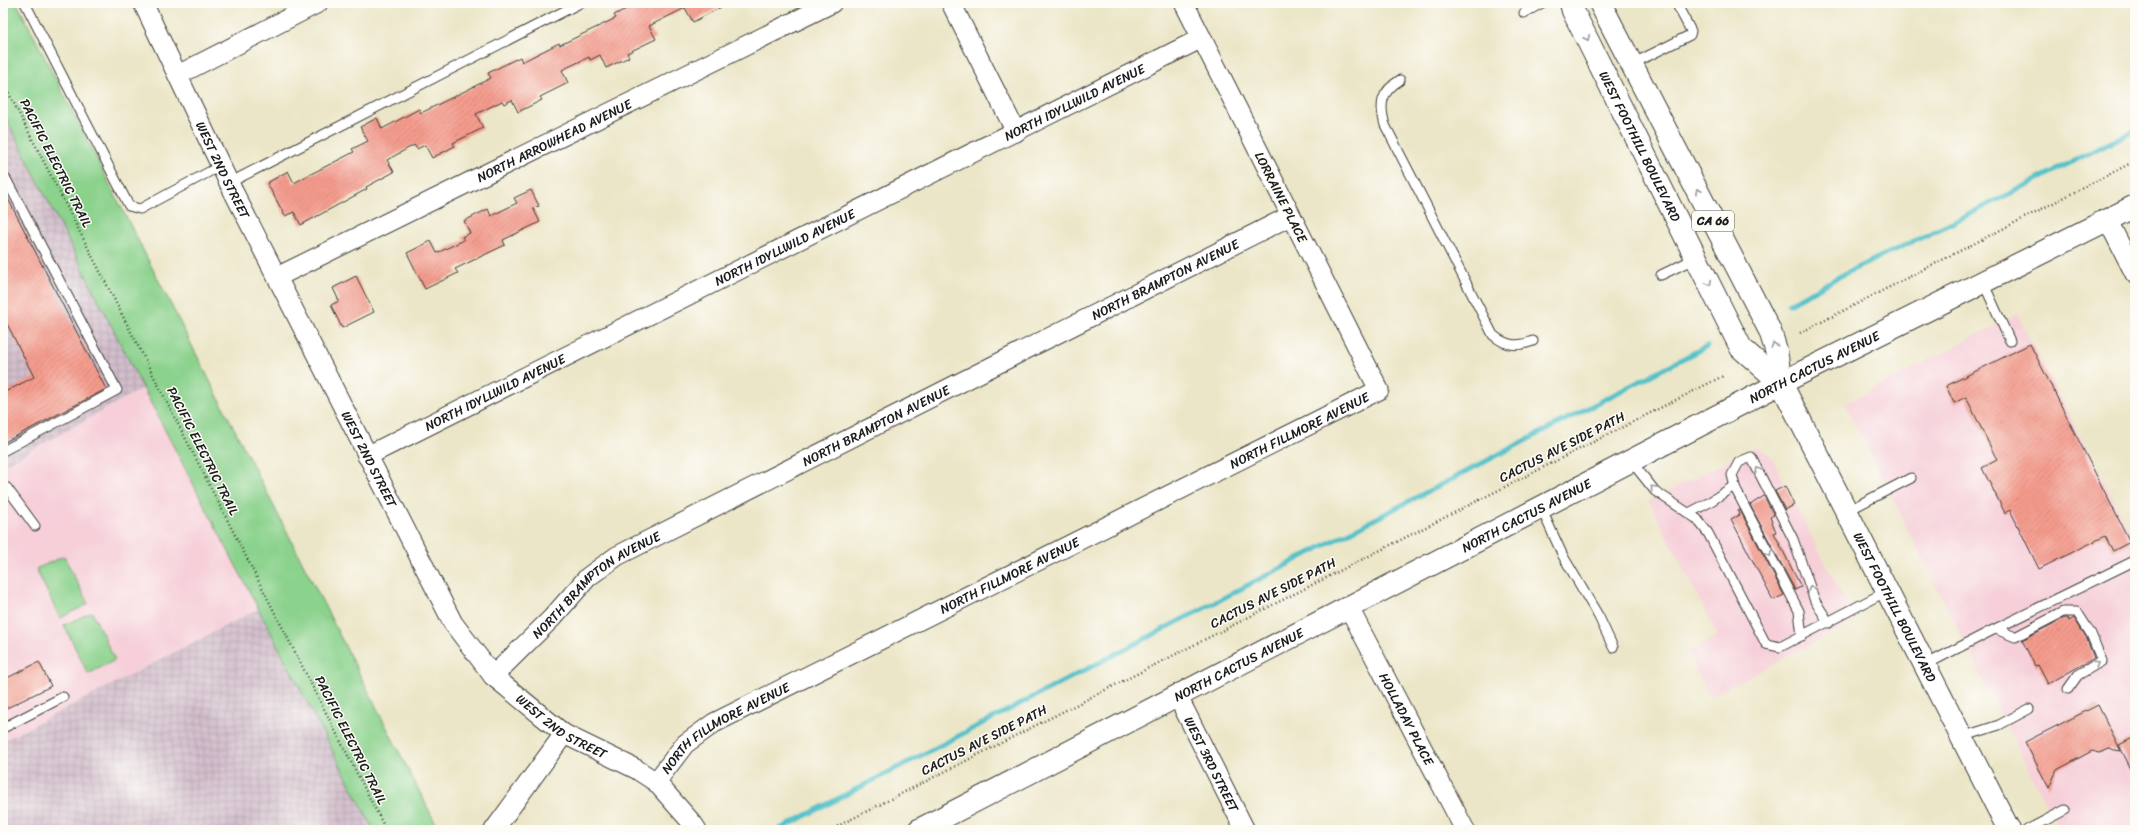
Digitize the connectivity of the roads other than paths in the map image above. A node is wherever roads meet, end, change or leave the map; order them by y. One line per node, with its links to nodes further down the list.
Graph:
1 (25, 3): 18 (lane)
2 (142, 3): 15 (street, WEST 2ND STREET)
3 (318, 3): 15 (street)
4 (580, 3): 20 (lane)
5 (832, 3): 27 (street, NORTH ARROWHEAD AVENUE)
6 (951, 3): 17 (street)
7 (1184, 3): 13 (street, LORRAINE PLACE)
8 (1542, 3): 12 (lane)
9 (1571, 3): 24 (main road, WEST FOOTHILL BOULEVARD / CA 66, one-way to 24)
10 (1600, 3): 14 (main road, WEST FOOTHILL BOULEVARD / CA 66)
11 (1676, 3): 14 (lane)
12 (1524, 13)
13 (1202, 38): 17 (street, NORTH IDYLLWILD AVENUE); 22 (street, LORRAINE PLACE)
14 (1632, 64): 31 (main road, WEST FOOTHILL BOULEVARD / CA 66, one-way to 14)
15 (178, 75): 18 (street, WEST 2ND STREET)
16 (1400, 80): 29 (lane)
17 (1016, 132): 34 (street, NORTH IDYLLWILD AVENUE)
18 (220, 166): 20 (street, WEST 2ND STREET)
19 (3, 180): 33 (lane)
20 (229, 183): 27 (street, WEST 2ND STREET)
21 (2135, 206): 23 (main road, NORTH CACTUS AVENUE)
22 (1290, 216): 32 (street, LORRAINE PLACE); 51 (street, NORTH BRAMPTON AVENUE)
23 (2107, 219): 25 (street); 28 (main road, NORTH CACTUS AVENUE)
24 (1696, 258): 26 (lane); 31 (main road, WEST FOOTHILL BOULEVARD / CA 66, one-way to 31)
25 (2135, 274)
26 (1661, 276)
27 (277, 277): 34 (street, WEST 2ND STREET)
28 (1983, 282): 30 (lane); 31 (main road, NORTH CACTUS AVENUE)
29 (1533, 341)
30 (2010, 341)
31 (1781, 383): 35 (main road, NORTH CACTUS AVENUE); 41 (main road, WEST FOOTHILL BOULEVARD)
32 (1379, 390): 59 (street, NORTH FILLMORE AVENUE)
33 (3, 451)
34 (367, 456): 51 (street, WEST 2ND STREET)
35 (1631, 461): 39 (main road, NORTH CACTUS AVENUE); 40 (lane, one-way to 35)
36 (1911, 478): 41 (lane)
37 (1734, 486): 40 (lane); 46 (lane, one-way to 37); 48 (lane, one-way to 48)
38 (3, 490): 42 (lane)
39 (1541, 508): 45 (main road, NORTH CACTUS AVENUE); 49 (lane)
40 (1685, 510): 48 (lane)
41 (1846, 511): 44 (main road, WEST FOOTHILL BOULEVARD)
42 (35, 526)
43 (2135, 563): 47 (lane)
44 (1887, 591): 46 (lane); 50 (main road, WEST FOOTHILL BOULEVARD)
45 (1349, 608): 54 (main road, NORTH CACTUS AVENUE); 65 (street, HOLLADAY PLACE)
46 (1828, 623): 48 (lane)
47 (1996, 629): 50 (lane); 52 (lane, one-way to 47)
48 (1802, 636)
49 (1612, 647)
50 (1925, 665): 58 (main road, WEST FOOTHILL BOULEVARD)
51 (493, 676): 57 (street, WEST 2ND STREET)
52 (2068, 689)
53 (63, 697): 56 (lane)
54 (1178, 697): 63 (main road, NORTH CACTUS AVENUE); 64 (street, WEST 3RD STREET)
55 (2029, 709): 58 (lane)
56 (3, 728)
57 (564, 734): 59 (street, WEST 2ND STREET); 61 (street)
58 (1962, 738): 66 (main road, WEST FOOTHILL BOULEVARD)
59 (656, 782): 62 (street, WEST 2ND STREET)
60 (2065, 810): 67 (lane)
61 (494, 830)
62 (697, 830)
63 (920, 830)
64 (1245, 830)
65 (1465, 830)
66 (2009, 830)
67 (2027, 830)

